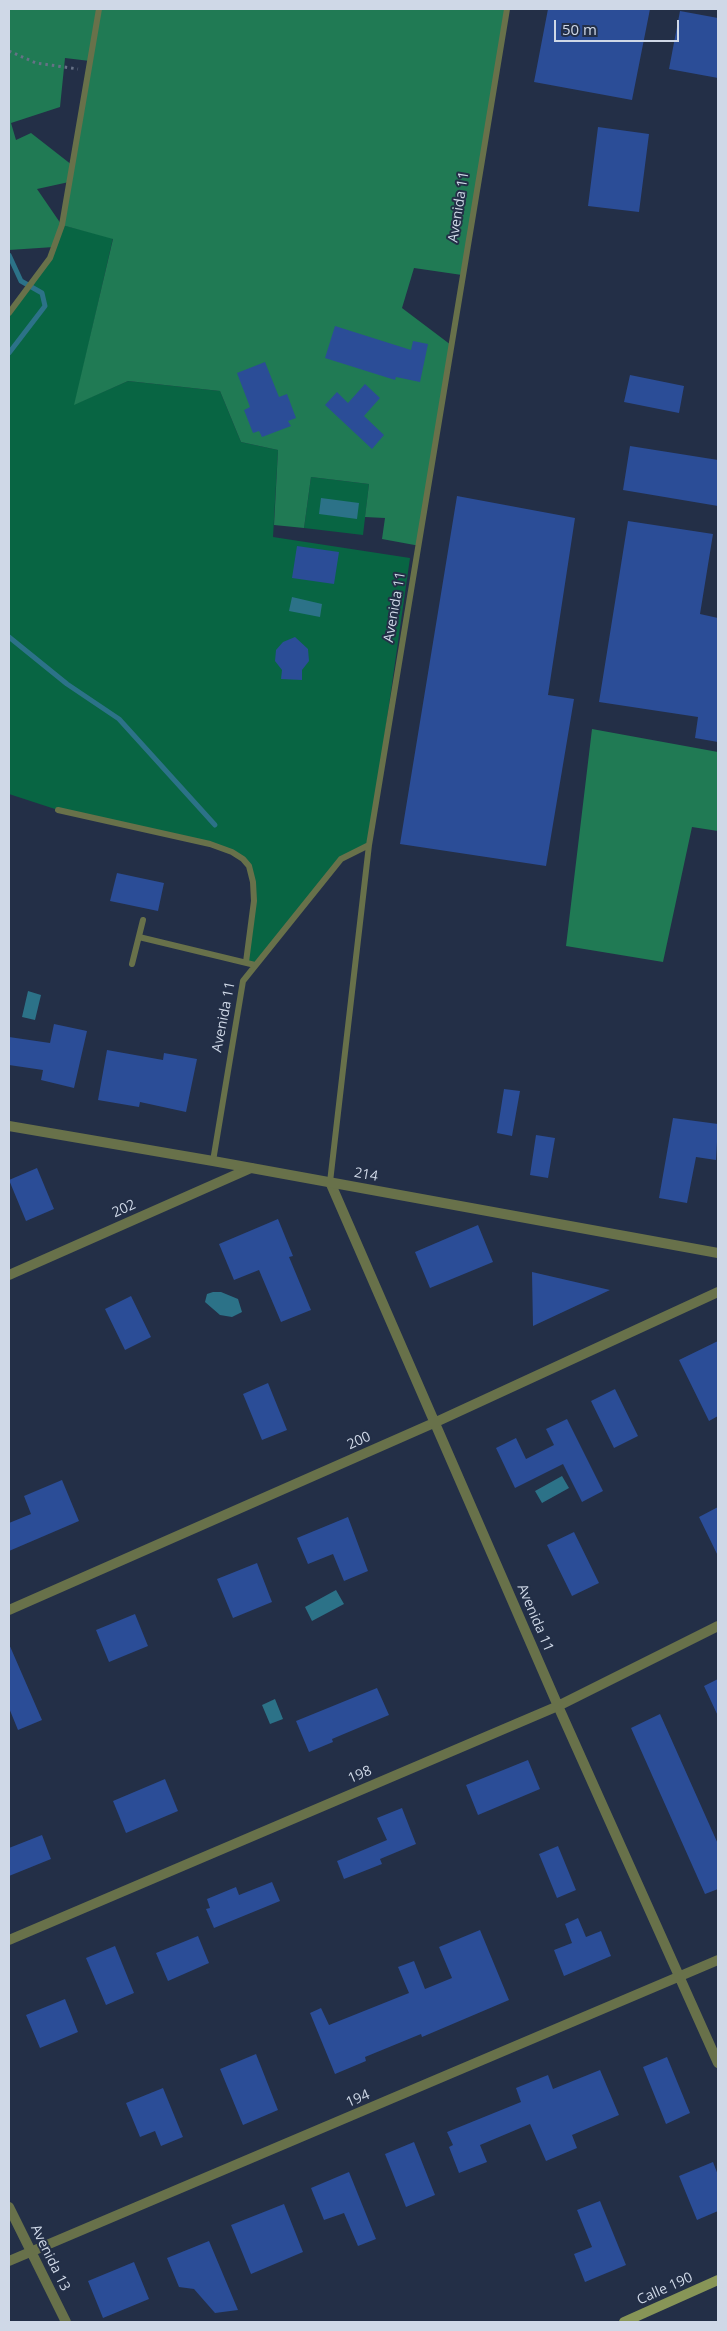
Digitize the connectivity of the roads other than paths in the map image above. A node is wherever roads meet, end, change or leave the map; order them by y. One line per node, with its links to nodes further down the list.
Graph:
1 (99, 9): 3 (lane)
2 (507, 9): 5 (lane, Avenida 11)
3 (9, 313)
4 (58, 810): 8 (lane)
5 (369, 846): 10 (lane, Avenida 11); 14 (lane)
6 (144, 920): 7 (lane)
7 (139, 937): 8 (lane); 9 (lane)
8 (246, 962): 10 (lane)
9 (132, 964)
10 (255, 965): 12 (lane, Avenida 11)
11 (9, 1126): 12 (street, 214)
12 (213, 1161): 13 (street, 214)
13 (251, 1168): 14 (street, 214); 16 (street, 202)
14 (330, 1182): 15 (street, 214); 18 (street, Avenida 11)
15 (718, 1253)
16 (9, 1275)
17 (718, 1292): 18 (street, 200)
18 (436, 1422): 19 (street, 200); 21 (street, Avenida 11)
19 (9, 1610)
20 (718, 1626): 21 (street, 198)
21 (558, 1706): 22 (street, 198); 24 (street, Avenida 11)
22 (9, 1940)
23 (718, 1960): 24 (street, 194)
24 (680, 1978): 25 (street, Avenida 11); 27 (street, 194)
25 (718, 2063)
26 (9, 2207): 27 (street, Avenida 13)
27 (31, 2252): 28 (street, 194); 30 (street, Avenida 13)
28 (9, 2261)
29 (718, 2280): 31 (main road, Calle 190)
30 (66, 2322)
31 (624, 2322)

